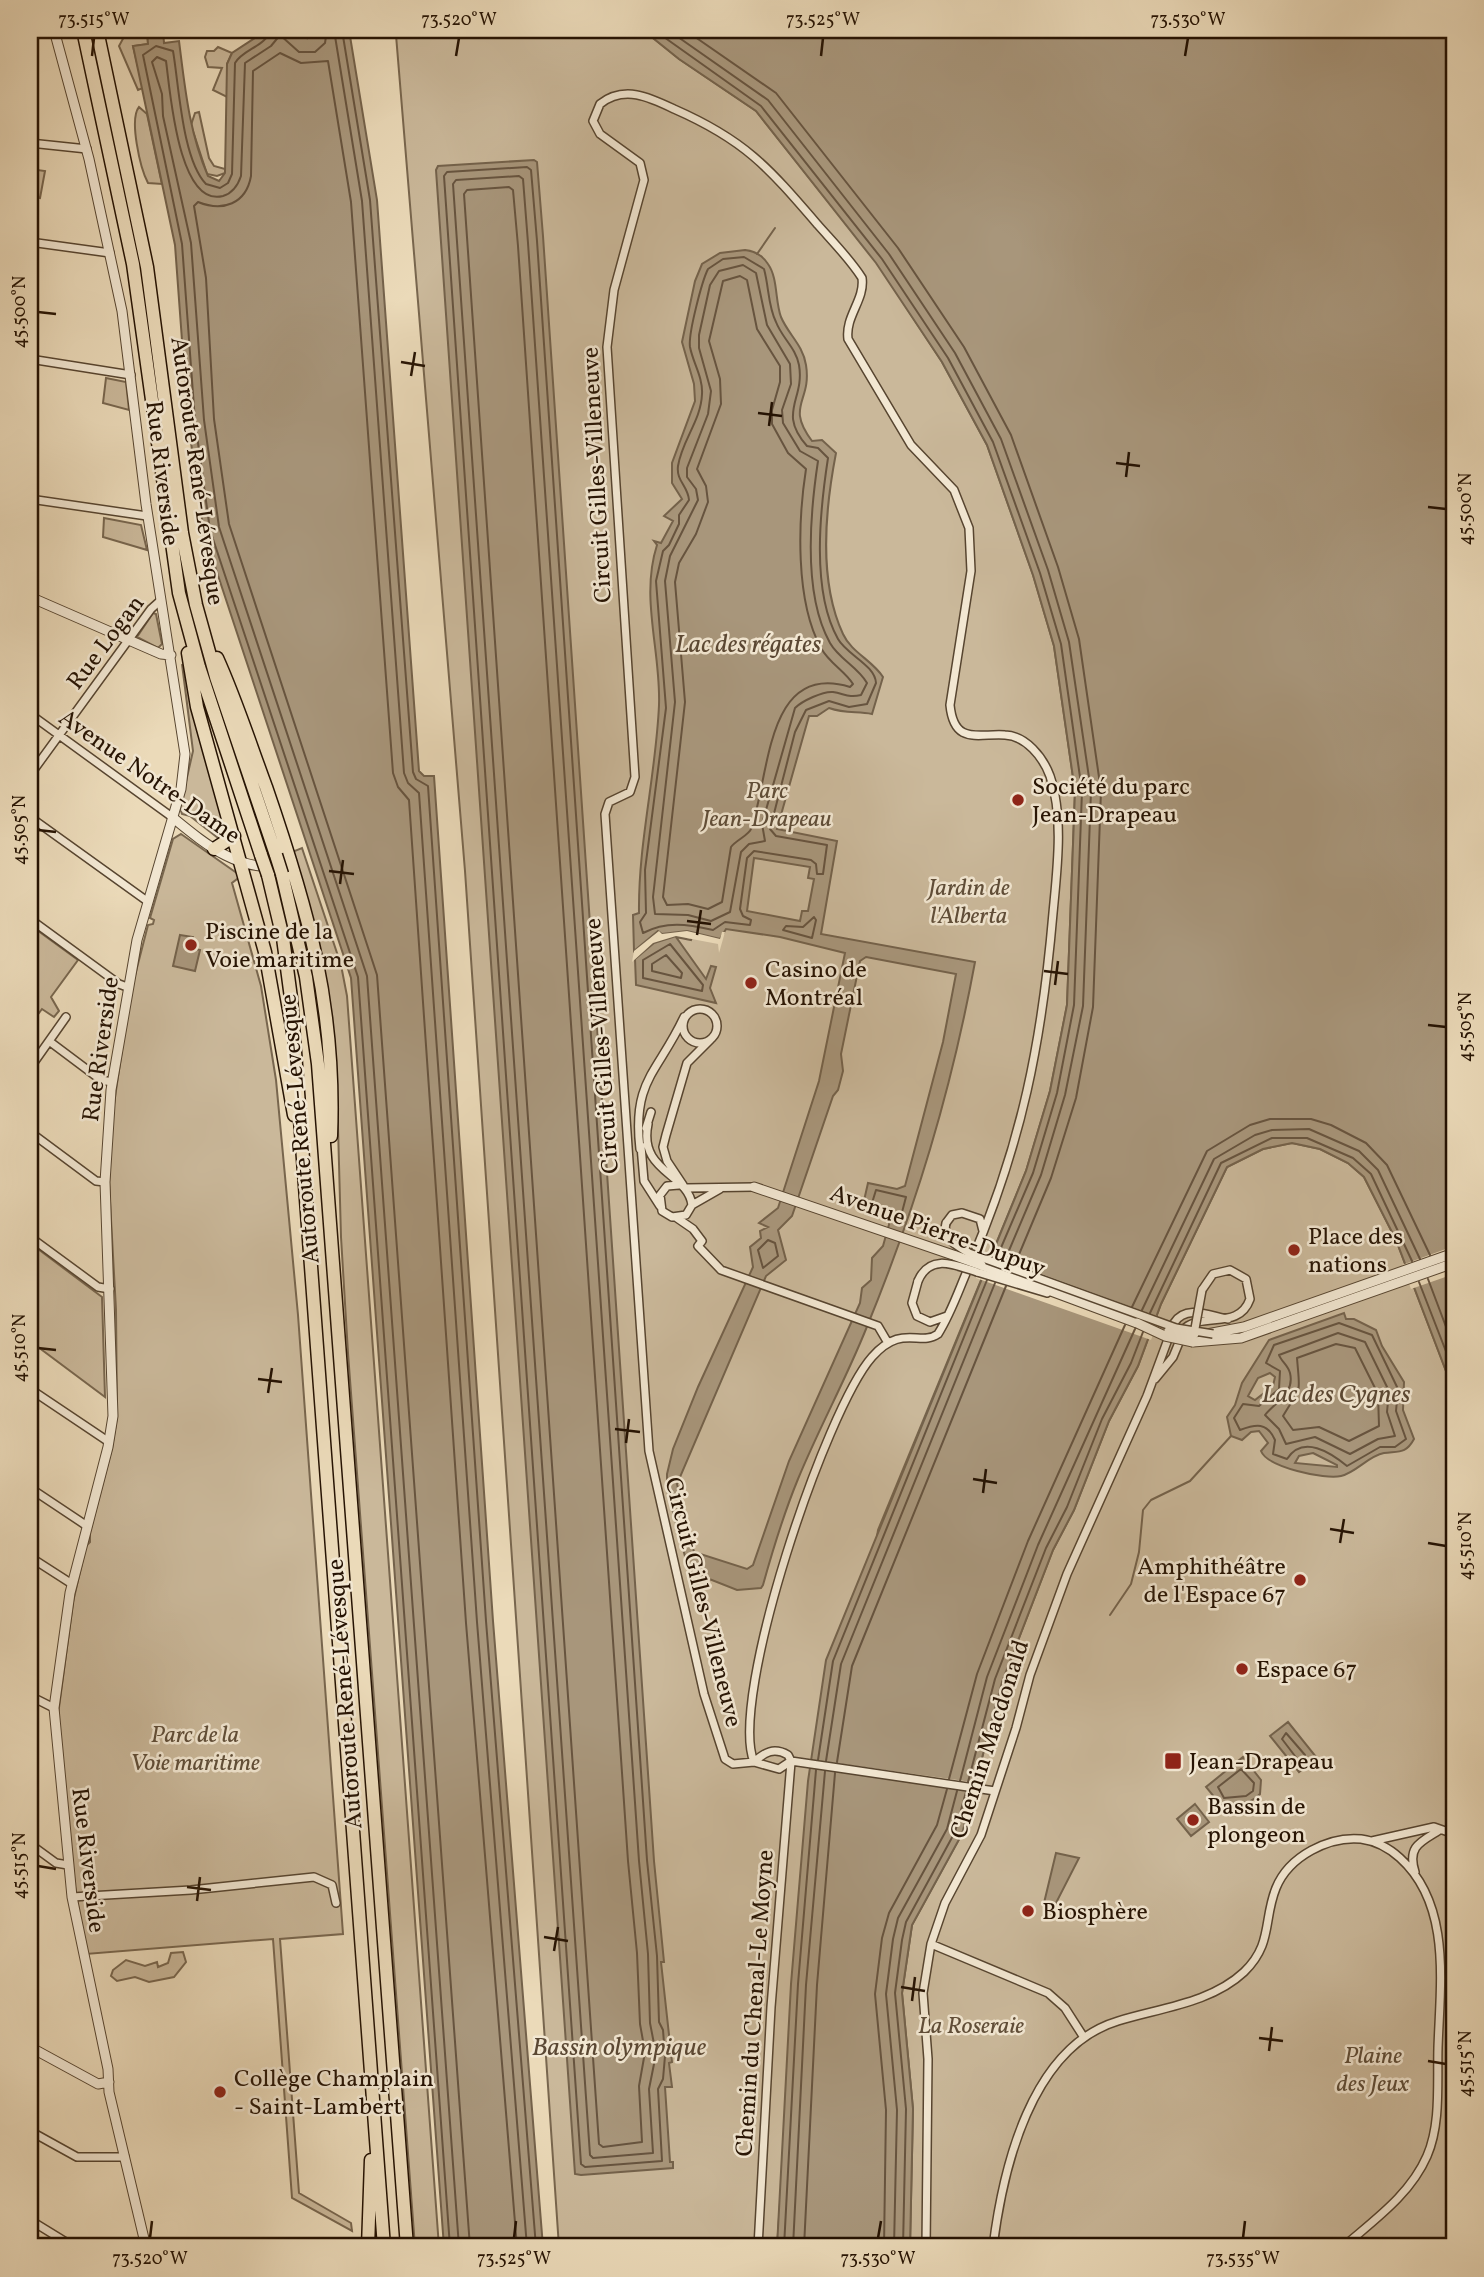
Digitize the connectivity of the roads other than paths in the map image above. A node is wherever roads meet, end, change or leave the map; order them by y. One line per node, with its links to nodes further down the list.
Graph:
1 (54, 30): 5 (street, Rue Riverside)
2 (83, 30): 14 (highway, Autoroute René-Lévesque)
3 (97, 30): 15 (highway, Autoroute René-Lévesque)
4 (30, 143): 5 (street)
5 (87, 149): 7 (street, Rue Riverside)
6 (30, 242): 7 (street)
7 (110, 253): 9 (street, Rue Riverside)
8 (30, 359): 9 (street)
9 (131, 375): 11 (street, Rue Riverside)
10 (30, 499): 11 (street)
11 (147, 516): 13 (street, Rue Riverside)
12 (30, 597): 16 (street)
13 (162, 600): 16 (street, Rue Logan); 17 (street, Rue Riverside)
14 (181, 604): 23 (highway); 40 (highway, Autoroute René-Lévesque, bridge)
15 (198, 616): 26 (highway); 45 (highway, Autoroute René-Lévesque, bridge)
16 (129, 639): 17 (street); 19 (street, Rue Logan)
17 (172, 655): 22 (street, Rue Riverside)
18 (30, 714): 19 (street, Avenue Notre-Dame)
19 (59, 735): 20 (street, Rue Logan); 22 (street, Avenue Notre-Dame)
20 (30, 775)
21 (30, 817): 27 (street)
22 (172, 817): 24 (street, Avenue Notre-Dame); 27 (street, Rue Riverside)
23 (234, 836): 24 (highway); 25 (highway)
24 (214, 849): 25 (street, Avenue Notre-Dame)
25 (241, 863): 26 (street, Avenue Notre-Dame); 40 (highway)
26 (292, 863): 45 (highway)
27 (147, 901): 29 (street, Rue Riverside)
28 (30, 919): 29 (street)
29 (128, 987): 35 (street, Rue Riverside)
30 (66, 1017): 33 (street)
31 (684, 1017): 32 (street); 32 (street); 39 (street)
32 (711, 1039): 42 (street)
33 (49, 1041): 34 (street); 35 (street)
34 (30, 1068)
35 (112, 1082): 41 (street, Rue Riverside)
36 (651, 1112): 37 (street)
37 (648, 1124): 39 (street); 42 (street)
38 (30, 1132): 41 (street)
39 (640, 1149): 46 (street)
40 (304, 1162): 84 (highway, Autoroute René-Lévesque)
41 (105, 1182): 54 (street, Rue Riverside)
42 (683, 1186): 44 (street, Avenue Pierre-Dupuy); 46 (street); 47 (street)
43 (754, 1186): 44 (street, Avenue Pierre-Dupuy); 55 (street, Avenue Pierre-Dupuy, bridge)
44 (723, 1187): 47 (street, Avenue Pierre-Dupuy)
45 (329, 1203): 92 (highway, Autoroute René-Lévesque)
46 (660, 1206): 48 (street)
47 (691, 1208): 48 (street); 49 (street)
48 (677, 1218): 49 (street)
49 (693, 1229): 59 (street)
50 (983, 1233): 56 (street, Circuit Gilles-Villeneuve); 58 (street, bridge); 69 (street, Circuit Gilles-Villeneuve)
51 (30, 1237): 54 (street)
52 (1454, 1253): 58 (street, bridge)
53 (1454, 1263): 58 (street)
54 (110, 1289): 62 (street, Rue Riverside)
55 (1059, 1294): 56 (street, bridge); 58 (street, Avenue Pierre-Dupuy, bridge)
56 (947, 1316): 59 (street, Circuit Gilles-Villeneuve)
57 (1228, 1319): 58 (street, bridge); 60 (street, Chemin Macdonald); 60 (street, Chemin Macdonald)
58 (1194, 1336)
59 (888, 1343): 69 (street, Circuit Gilles-Villeneuve)
60 (1153, 1382): 71 (street, Chemin Macdonald)
61 (30, 1389): 62 (street)
62 (109, 1442): 64 (street, Rue Riverside)
63 (30, 1488): 64 (street)
64 (87, 1526): 66 (street, Rue Riverside)
65 (30, 1557): 66 (street)
66 (72, 1584): 68 (street, Rue Riverside)
67 (30, 1696): 68 (street)
68 (54, 1708): 76 (street, Rue Riverside)
69 (754, 1762): 70 (street); 70 (street)
70 (795, 1762): 71 (street); 93 (street, Chemin du Chenal-Le Moyne)
71 (995, 1791): 80 (street, Chemin Macdonald)
72 (1438, 1831): 73 (street); 74 (street); 77 (street)
73 (1454, 1834)
74 (1372, 1841): 77 (street); 81 (street)
75 (30, 1844): 76 (street)
76 (68, 1865): 78 (street, Rue Riverside)
77 (1416, 1874): 96 (street)
78 (72, 1897): 79 (street); 83 (street, Rue Riverside)
79 (336, 1903)
80 (931, 1944): 81 (street); 94 (street, Chemin Macdonald)
81 (1083, 2036): 95 (street)
82 (30, 2047): 83 (street)
83 (108, 2082): 86 (street, Rue Riverside)
84 (375, 2118): 90 (highway); 91 (highway, Autoroute René-Lévesque)
85 (30, 2131): 86 (street)
86 (125, 2157): 89 (street, Rue Riverside)
87 (30, 2220): 88 (street)
88 (74, 2247)
89 (146, 2247)
90 (368, 2247)
91 (384, 2247)
92 (407, 2247)
93 (758, 2247)
94 (926, 2247)
95 (993, 2247)
96 (1343, 2247)

